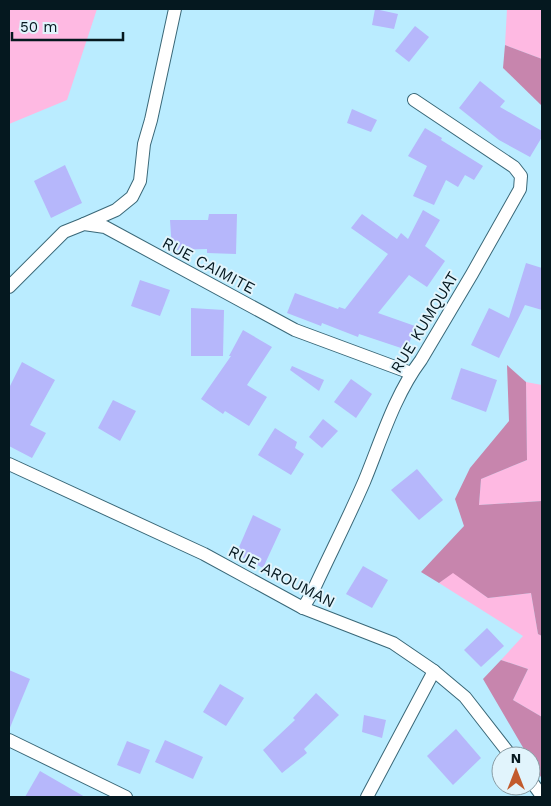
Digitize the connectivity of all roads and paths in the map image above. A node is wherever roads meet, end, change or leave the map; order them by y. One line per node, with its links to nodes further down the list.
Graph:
1 (174, 9): 3 (street)
2 (414, 100): 5 (street, RUE KUMQUAT)
3 (84, 224): 4 (street); 5 (street, RUE CAIMITE)
4 (9, 287)
5 (411, 373): 7 (street, RUE KUMQUAT)
6 (9, 464): 7 (street, RUE AROUMAN)
7 (303, 608): 8 (street, RUE AROUMAN)
8 (434, 671): 10 (street, RUE AROUMAN); 12 (street)
9 (9, 740): 11 (street)
10 (503, 746)
11 (126, 797)
12 (367, 797)

